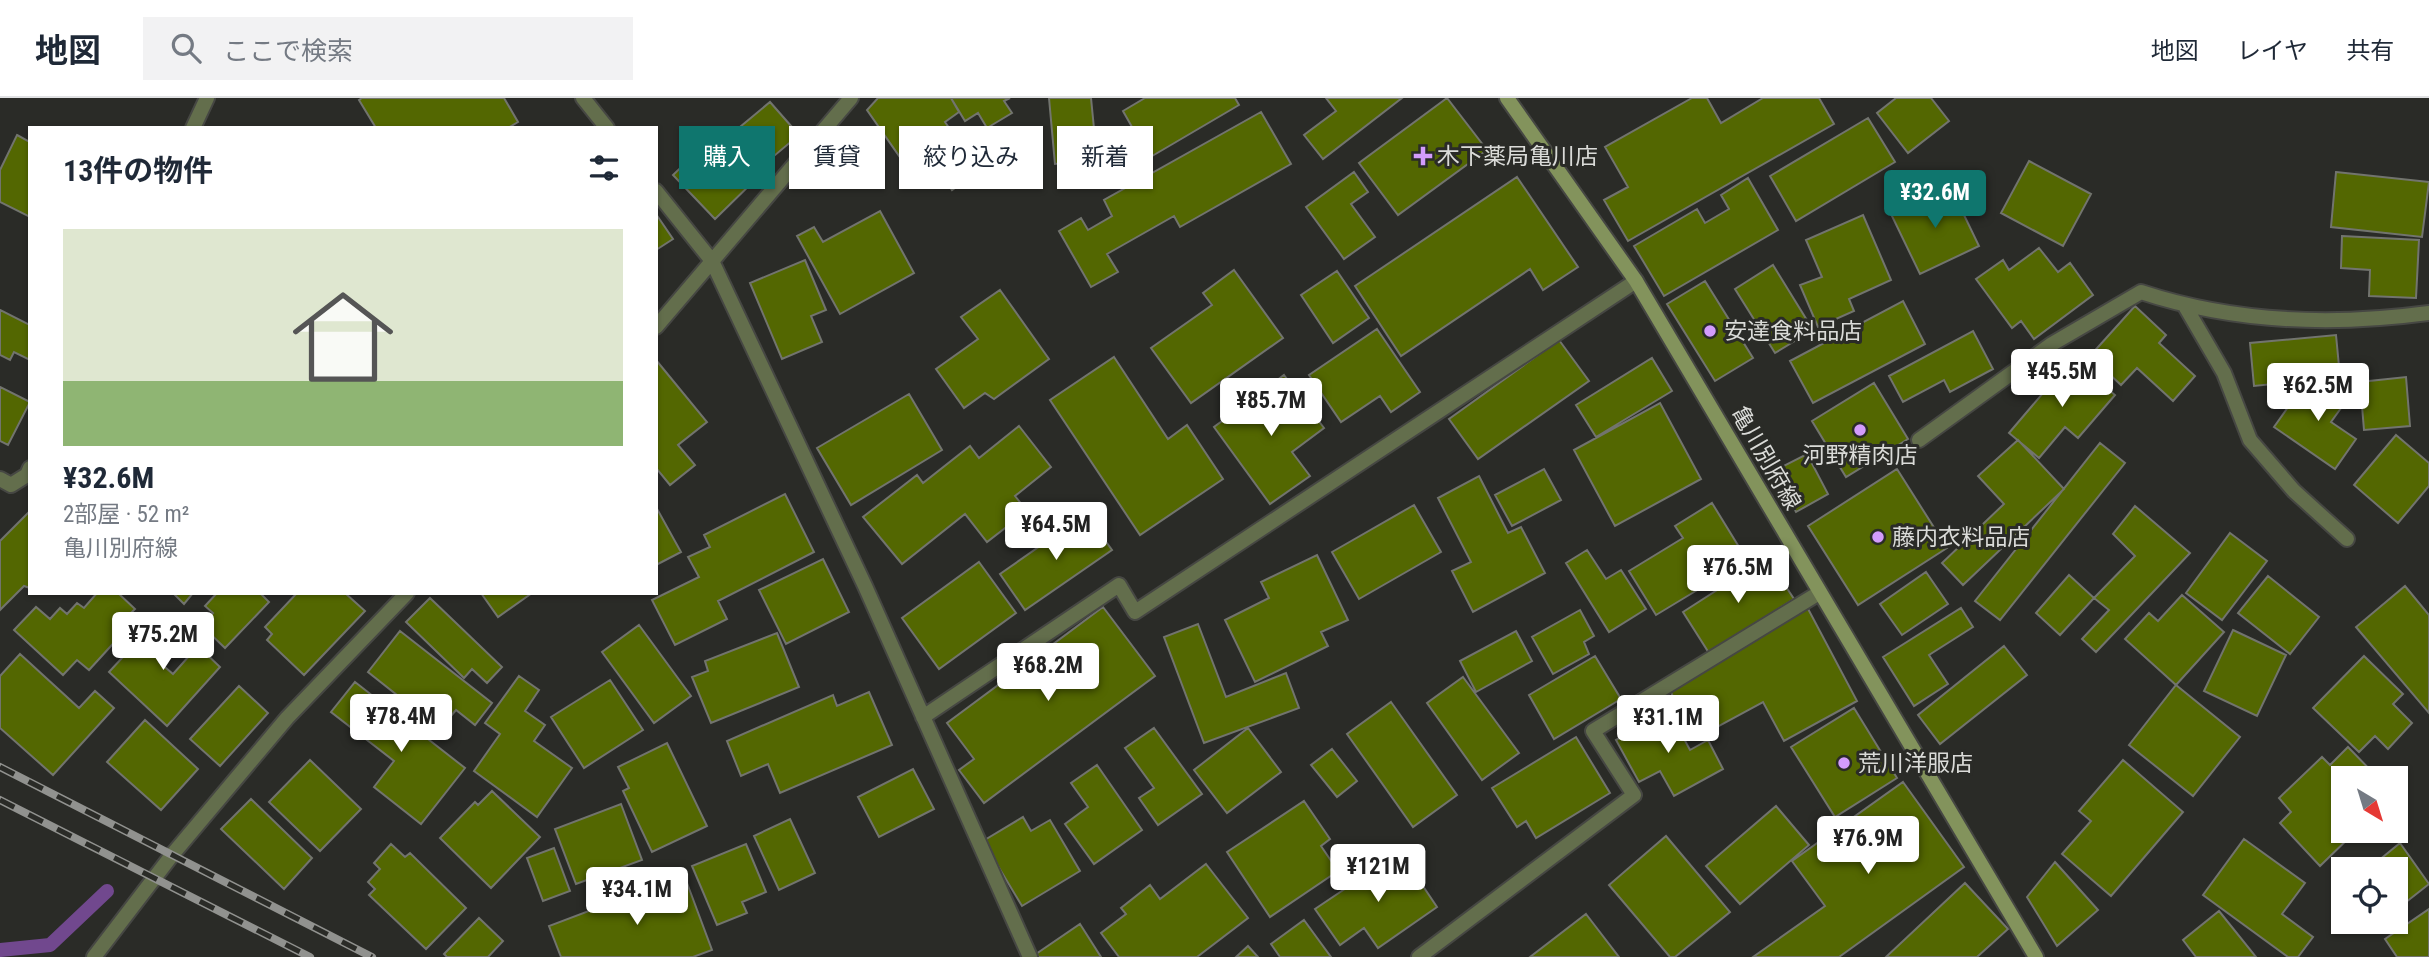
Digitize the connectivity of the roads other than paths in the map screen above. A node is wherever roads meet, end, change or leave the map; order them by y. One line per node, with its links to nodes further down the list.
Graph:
1 (207, 98): 5 (street)
2 (583, 98): 6 (street)
3 (851, 98): 8 (street)
4 (1507, 98): 9 (main road, 亀川別府線)
5 (194, 126)
6 (605, 126)
7 (658, 194): 8 (street)
8 (712, 261): 12 (street); 19 (street)
9 (1636, 281): 17 (main road, 亀川別府線); 19 (street)
10 (2185, 306): 11 (street); 13 (street); 16 (street)
11 (2429, 313)
12 (658, 325)
13 (1919, 440)
14 (28, 473): 15 (street)
15 (0, 479)
16 (2347, 539)
17 (1819, 593): 22 (street); 23 (main road, 亀川別府線)
18 (405, 595): 20 (street)
19 (923, 717): 21 (street)
20 (94, 957)
21 (1030, 957)
22 (1419, 957)
23 (2036, 957)

